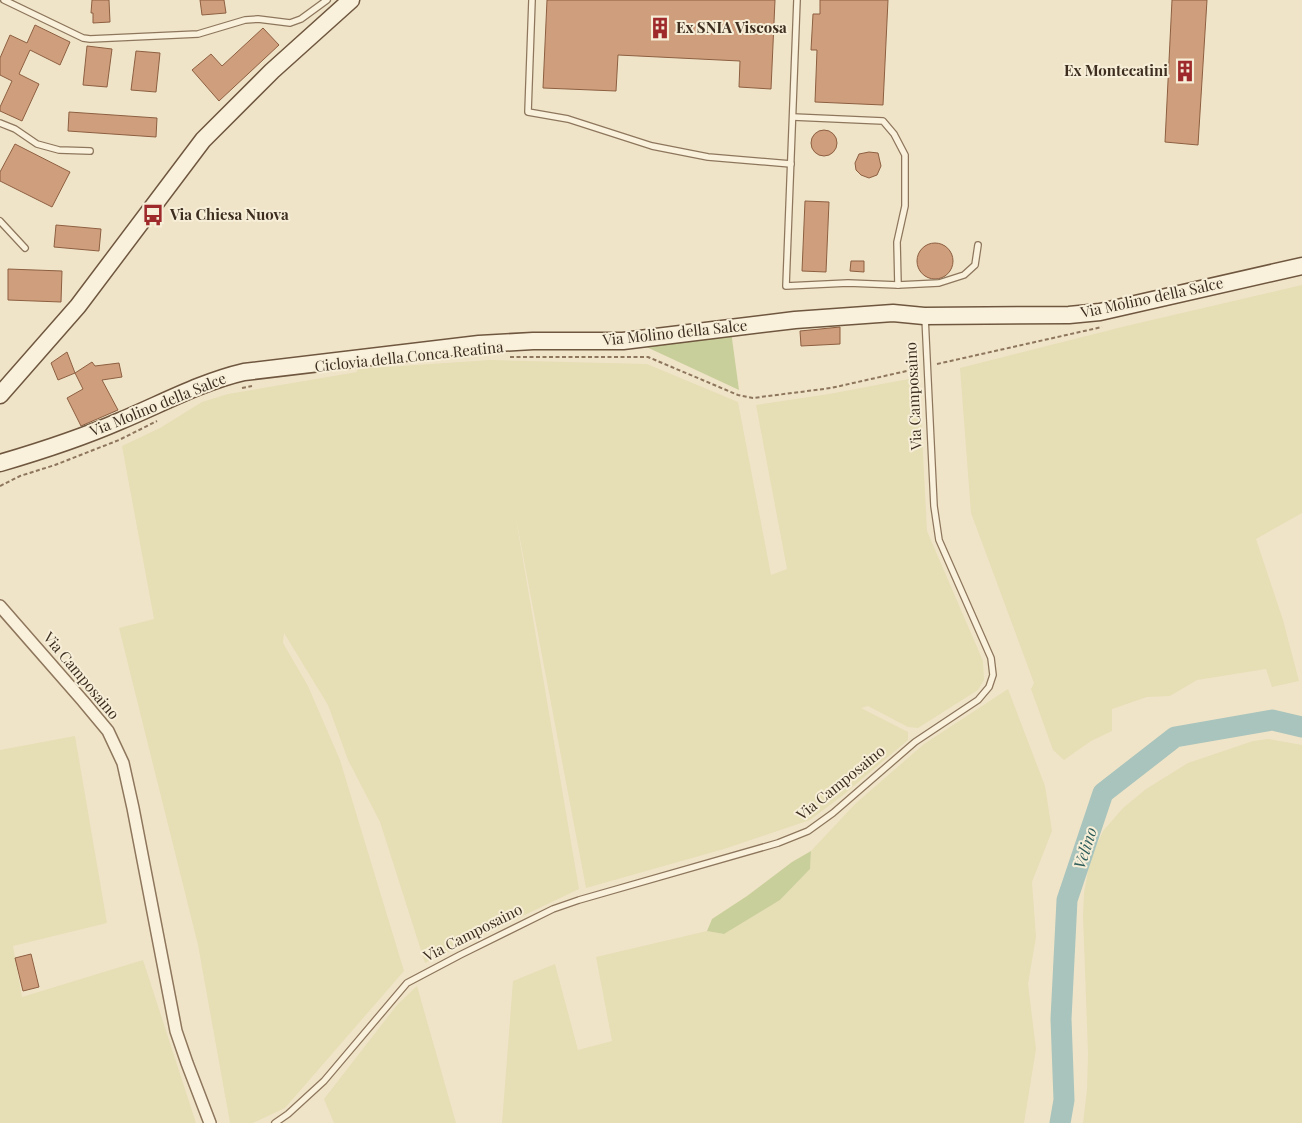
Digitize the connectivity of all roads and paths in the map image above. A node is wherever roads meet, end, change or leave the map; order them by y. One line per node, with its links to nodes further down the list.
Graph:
1 (4, 0): 2 (lane)
2 (327, 0)
3 (351, 0): 20 (street)
4 (532, 0): 9 (lane)
5 (798, 0): 6 (lane)
6 (793, 117): 9 (lane); 14 (lane)
7 (0, 123): 8 (lane)
8 (90, 151)
9 (791, 164): 14 (lane)
10 (0, 221): 12 (lane)
11 (978, 245): 14 (lane)
12 (25, 248)
13 (1302, 266): 15 (street, Via Molino della Salce)
14 (898, 285)
15 (924, 316): 22 (street, Via Molino della Salce); 26 (lane, Via Camposaino)
16 (504, 358): 17 (path, Ciclovia della Conca Reatina)
17 (922, 368)
18 (257, 385): 19 (path)
19 (242, 388)
20 (0, 395)
21 (159, 420): 23 (path)
22 (0, 463)
23 (0, 486)
24 (0, 606): 25 (street, Via Camposaino)
25 (210, 1123)
26 (275, 1123)

